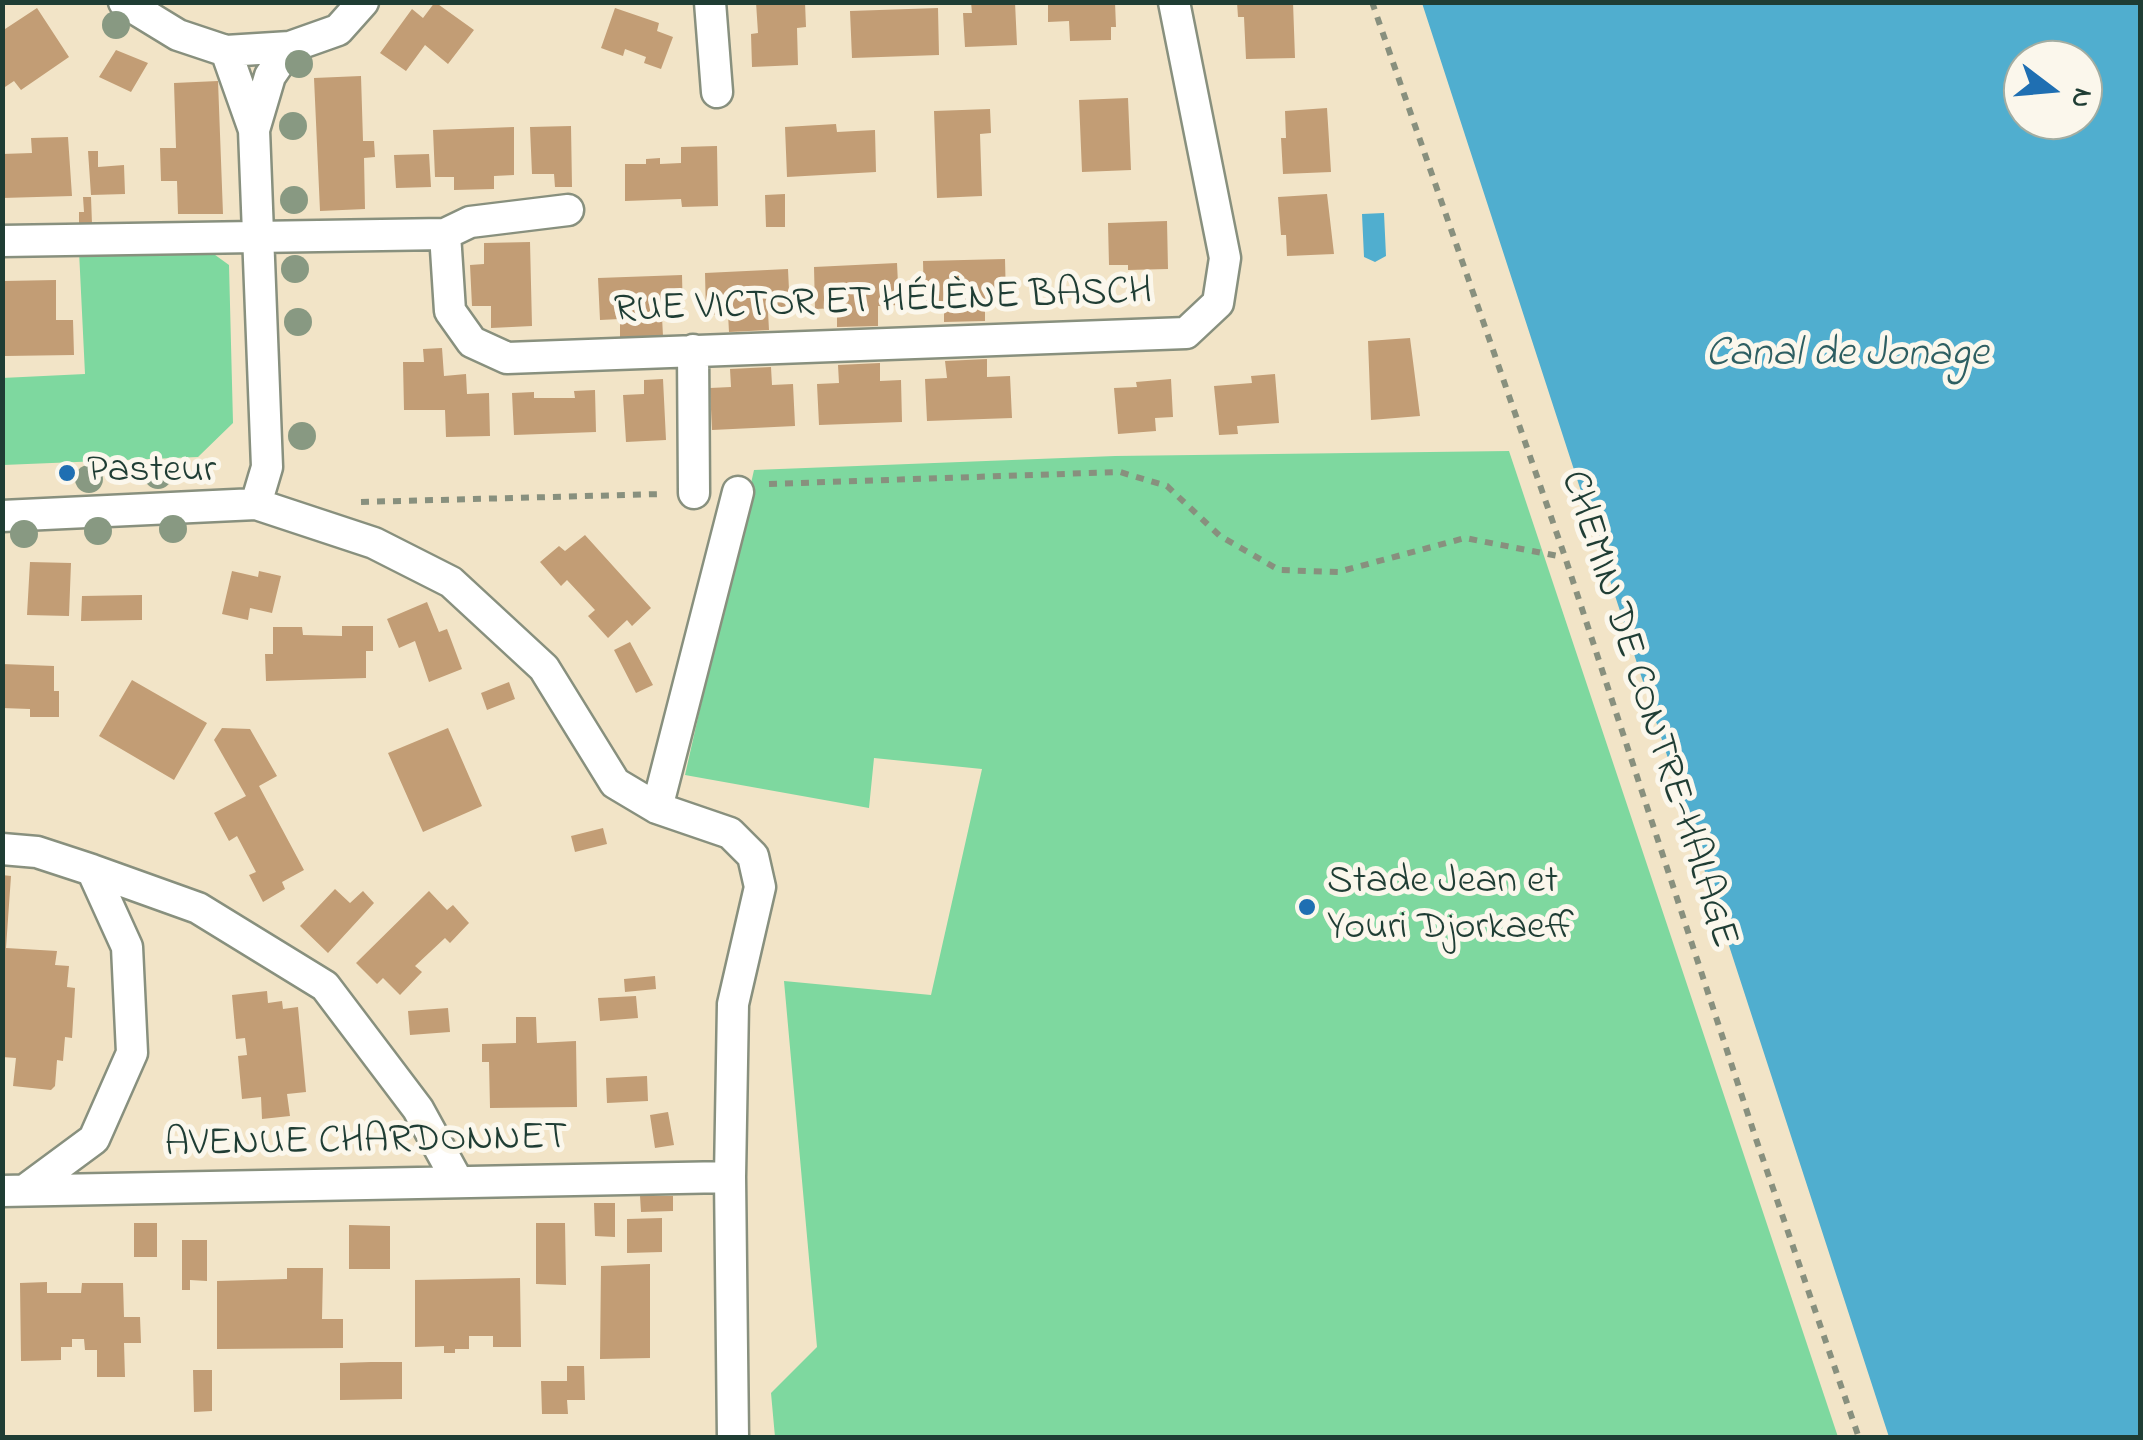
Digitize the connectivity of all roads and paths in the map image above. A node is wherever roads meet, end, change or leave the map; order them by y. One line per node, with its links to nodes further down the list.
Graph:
1 (124, 2): 7 (street)
2 (362, 2): 6 (street)
3 (710, 2): 8 (street)
4 (1174, 2): 14 (street, RUE VICTOR ET HÉLÈNE BASCH)
5 (1372, 2): 20 (path, CHEMIN DE CONTRE-HALAGE)
6 (290, 46): 7 (street); 9 (street)
7 (226, 50): 9 (street)
8 (716, 92)
9 (254, 130): 12 (street)
10 (568, 210): 11 (street)
11 (445, 234): 12 (street); 14 (street, RUE VICTOR ET HÉLÈNE BASCH)
12 (260, 236): 13 (street); 18 (street)
13 (2, 241)
14 (693, 350): 16 (street)
15 (738, 492): 20 (path); 21 (street)
16 (694, 493): 17 (path)
17 (356, 502)
18 (256, 504): 19 (street); 21 (street)
19 (2, 516)
20 (1565, 558): 28 (path, CHEMIN DE CONTRE-HALAGE)
21 (657, 808): 24 (street)
22 (2, 848): 23 (street)
23 (92, 870): 25 (street); 26 (street)
24 (730, 1177): 25 (street, AVENUE CHARDONNET); 27 (street)
25 (458, 1182): 26 (street, AVENUE CHARDONNET)
26 (14, 1191)
27 (733, 1438)
28 (1859, 1438)

